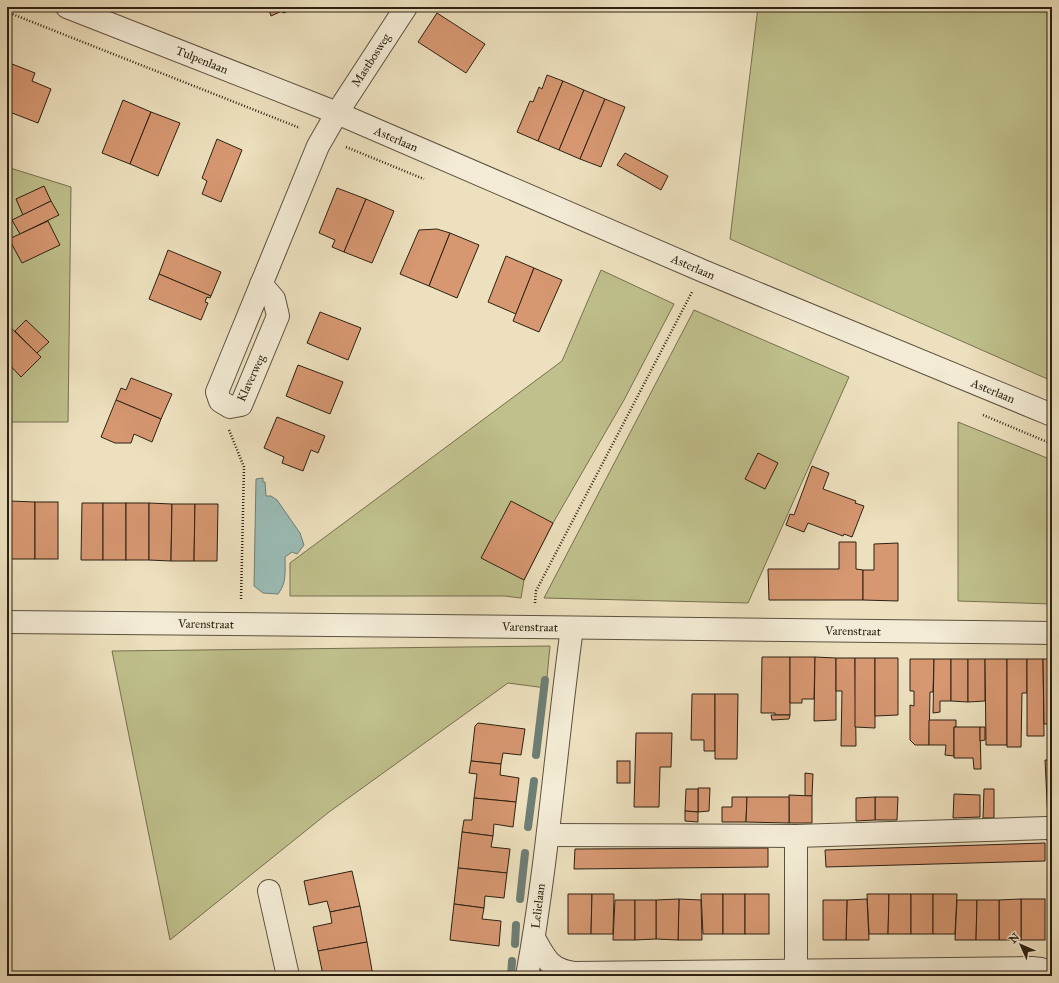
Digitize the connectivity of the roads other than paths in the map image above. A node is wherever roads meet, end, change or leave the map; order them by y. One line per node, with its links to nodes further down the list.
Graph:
1 (67, 7): 3 (street, Tulpenlaan)
2 (406, 7): 3 (street, Mastbosweg)
3 (337, 113): 4 (street, Klaverweg); 5 (street, Asterlaan)
4 (261, 284): 4 (street, Klaverweg)
5 (1052, 415)
6 (7, 622): 7 (street, Varenstraat)
7 (572, 628): 8 (street, Varenstraat); 10 (street, Lelielaan)
8 (1052, 633)
9 (1047, 828): 11 (street)
10 (548, 835): 11 (street); 13 (street, Lelielaan)
11 (796, 836): 14 (street)
12 (269, 891): 16 (street)
13 (534, 938): 14 (street, Lelielaan); 17 (street)
14 (796, 971): 15 (street, Lelielaan)
15 (1052, 975)
16 (288, 976)
17 (527, 976)

